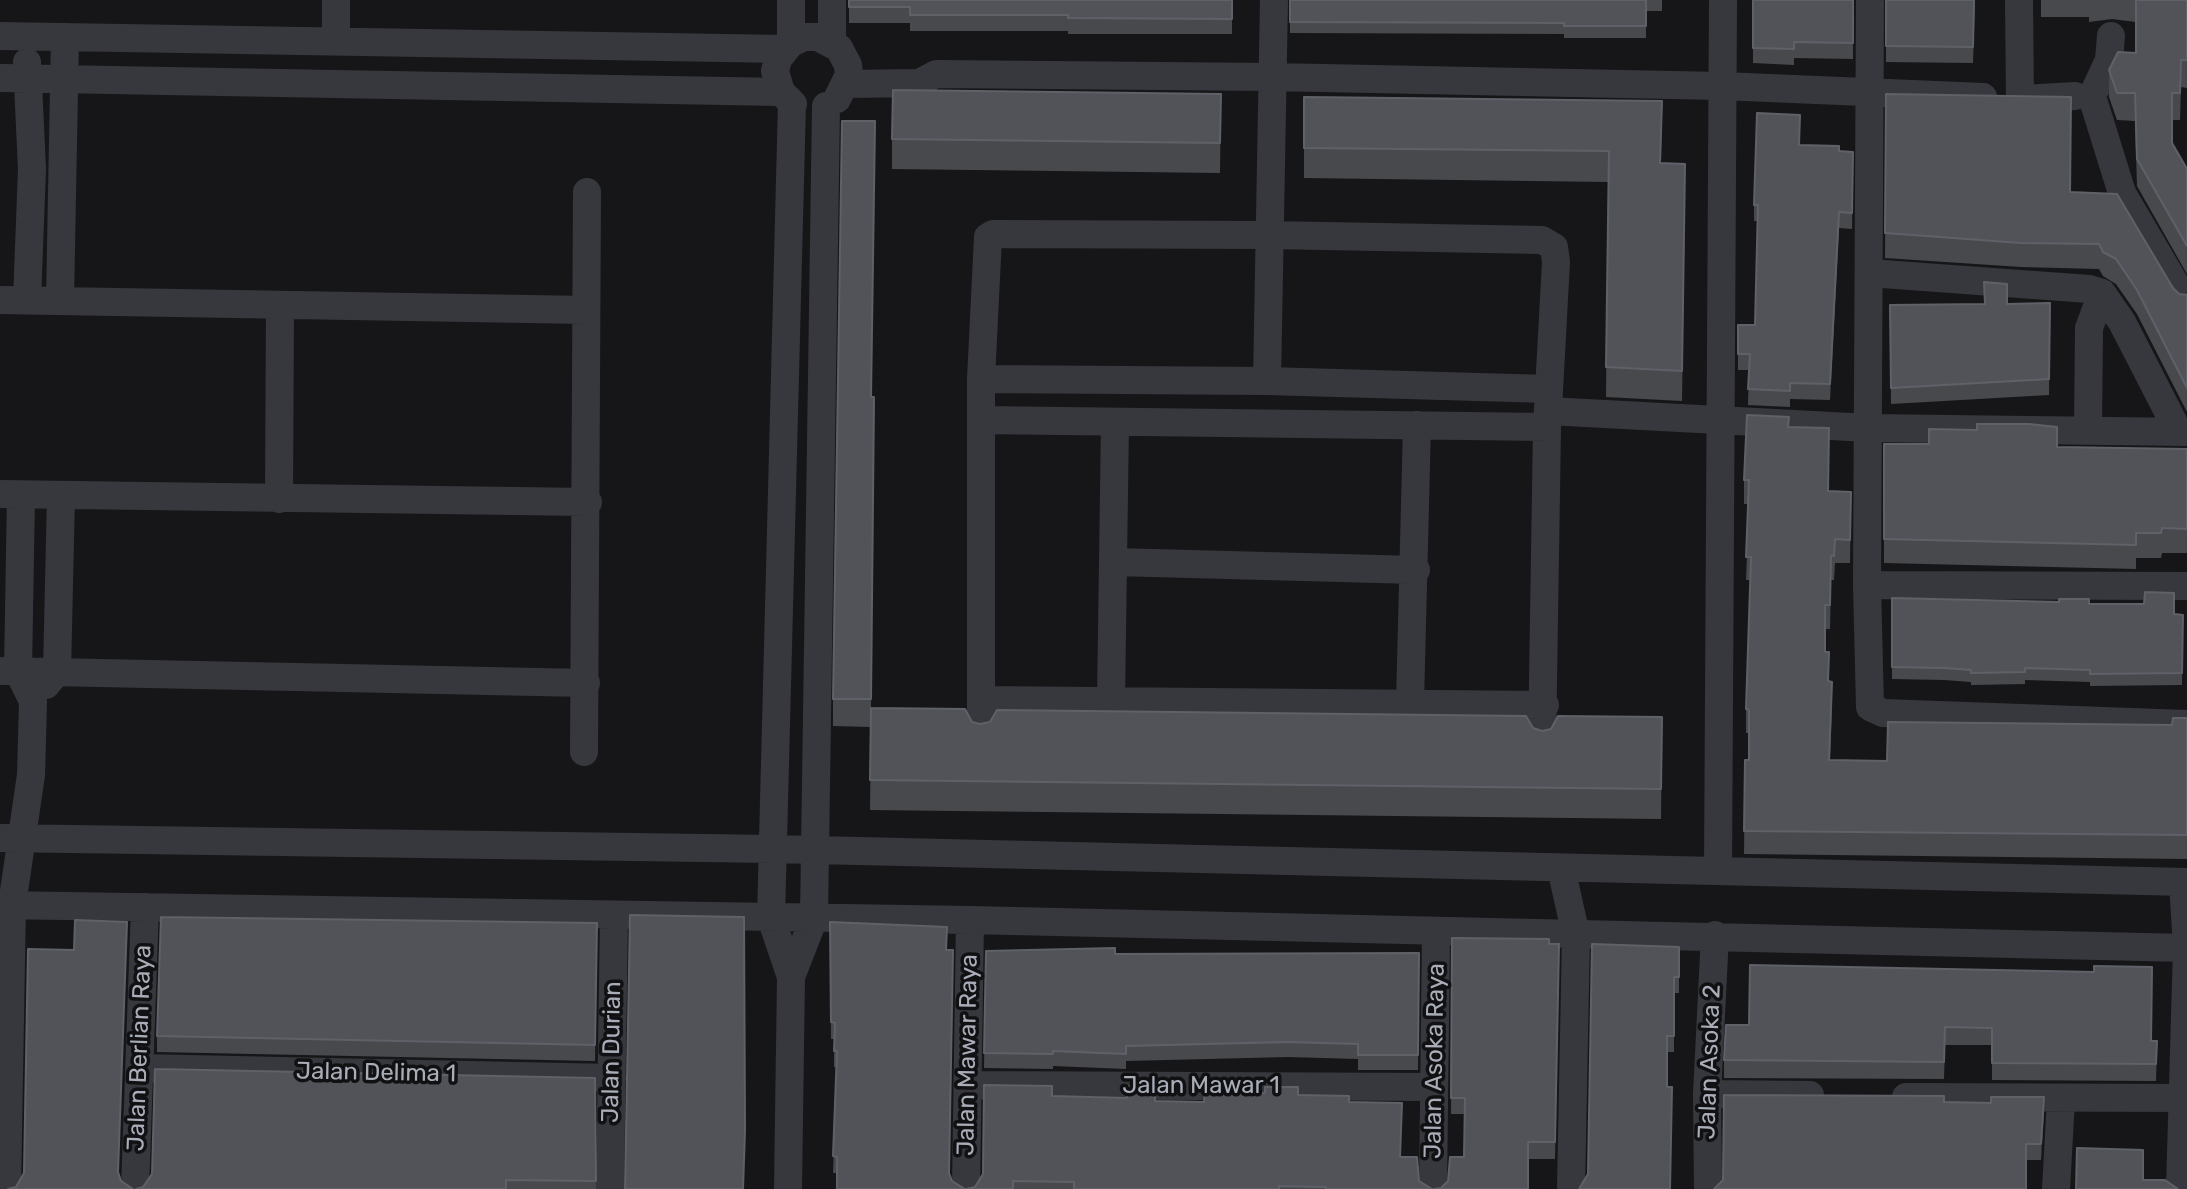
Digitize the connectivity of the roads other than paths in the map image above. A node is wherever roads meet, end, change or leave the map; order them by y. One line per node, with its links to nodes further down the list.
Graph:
1 (336, 0): 11 (street)
2 (792, 0): 13 (street)
3 (832, 0): 12 (street)
4 (1274, 0): 15 (street)
5 (1723, 0): 18 (street)
6 (1870, 0): 19 (street)
7 (2019, 0): 22 (street)
8 (13, 36): 10 (street); 16 (street)
9 (2111, 36): 20 (street)
10 (65, 37): 11 (street); 17 (street)
11 (336, 41): 13 (street)
12 (832, 42): 13 (street); 14 (street)
13 (787, 46): 21 (street)
14 (847, 74): 15 (street); 23 (street)
15 (1272, 77): 18 (street); 25 (street)
16 (14, 78): 17 (street); 28 (street)
17 (64, 79): 21 (street); 29 (street)
18 (1722, 86): 19 (street); 36 (street)
19 (1869, 91): 22 (street); 26 (street)
20 (2088, 96): 22 (street); 30 (street)
21 (786, 98): 23 (street); 64 (street)
22 (2020, 99)
23 (826, 106): 65 (street)
24 (587, 192): 32 (street)
25 (1270, 234): 33 (street); 34 (street); 35 (street)
26 (1869, 273): 27 (street); 40 (street)
27 (2102, 293): 41 (street); 42 (street)
28 (14, 300): 29 (street)
29 (60, 300): 31 (street)
30 (2187, 304)
31 (280, 305): 32 (street); 45 (street)
32 (586, 310): 46 (street)
33 (981, 379): 34 (street); 37 (street)
34 (1267, 381): 35 (street)
35 (1548, 409): 36 (street); 39 (street); 58 (street)
36 (1719, 418): 40 (street); 67 (street)
37 (981, 420): 38 (street); 54 (street)
38 (1115, 422): 39 (street); 47 (street)
39 (1418, 425): 48 (street)
40 (1869, 428): 41 (street); 49 (street)
41 (2088, 430): 42 (street)
42 (2182, 431)
43 (11, 495): 44 (street); 51 (street)
44 (61, 495): 45 (street); 52 (street)
45 (279, 499): 46 (street)
46 (588, 502): 53 (street)
47 (1115, 562): 48 (street); 55 (street)
48 (1416, 570): 57 (street)
49 (1867, 586): 50 (street); 59 (street)
50 (2187, 586)
51 (9, 671): 52 (street); 56 (street)
52 (57, 672): 53 (street); 56 (street)
53 (586, 683): 62 (street)
54 (982, 700): 55 (street); 60 (street)
55 (1111, 700): 57 (street)
56 (33, 701): 63 (street)
57 (1410, 703): 58 (street)
58 (1545, 705): 61 (street)
59 (2187, 724)
60 (981, 738)
61 (1542, 745)
62 (584, 752)
63 (11, 838): 64 (street); 69 (street)
64 (773, 849): 65 (street); 72 (street)
65 (815, 850): 66 (street); 73 (street)
66 (1561, 869): 67 (street); 76 (street)
67 (1718, 871): 68 (street)
68 (2185, 883): 78 (street)
69 (6, 905): 70 (street); 89 (street)
70 (145, 907): 71 (street); 80 (street, Jalan Berlian Raya)
71 (614, 916): 72 (street); 81 (street, Jalan Durian)
72 (771, 918): 73 (street); 79 (street)
73 (814, 918): 74 (street); 79 (street)
74 (970, 920): 75 (street); 82 (street, Jalan Mawar Raya)
75 (1436, 933): 76 (street); 83 (street, Jalan Asoka Raya)
76 (1576, 935): 77 (street); 95 (street)
77 (1715, 936): 78 (street); 84 (street, Jalan Asoka 2)
78 (2187, 947): 87 (street)
79 (791, 977): 92 (street)
80 (140, 1068): 81 (street, Jalan Delima 1); 90 (street, Jalan Berlian Raya)
81 (612, 1078): 91 (street, Jalan Durian)
82 (968, 1085): 83 (street, Jalan Mawar 1); 93 (street, Jalan Mawar Raya)
83 (1434, 1087): 94 (street, Jalan Asoka Raya)
84 (1707, 1094): 85 (street); 96 (street, Jalan Asoka 2)
85 (1830, 1096)
86 (1884, 1097): 88 (street)
87 (2183, 1098): 88 (street); 98 (street)
88 (2061, 1099): 97 (street)
89 (7, 1189)
90 (135, 1189)
91 (610, 1189)
92 (788, 1189)
93 (966, 1189)
94 (1433, 1189)
95 (1571, 1189)
96 (1708, 1189)
97 (2056, 1189)
98 (2180, 1189)

